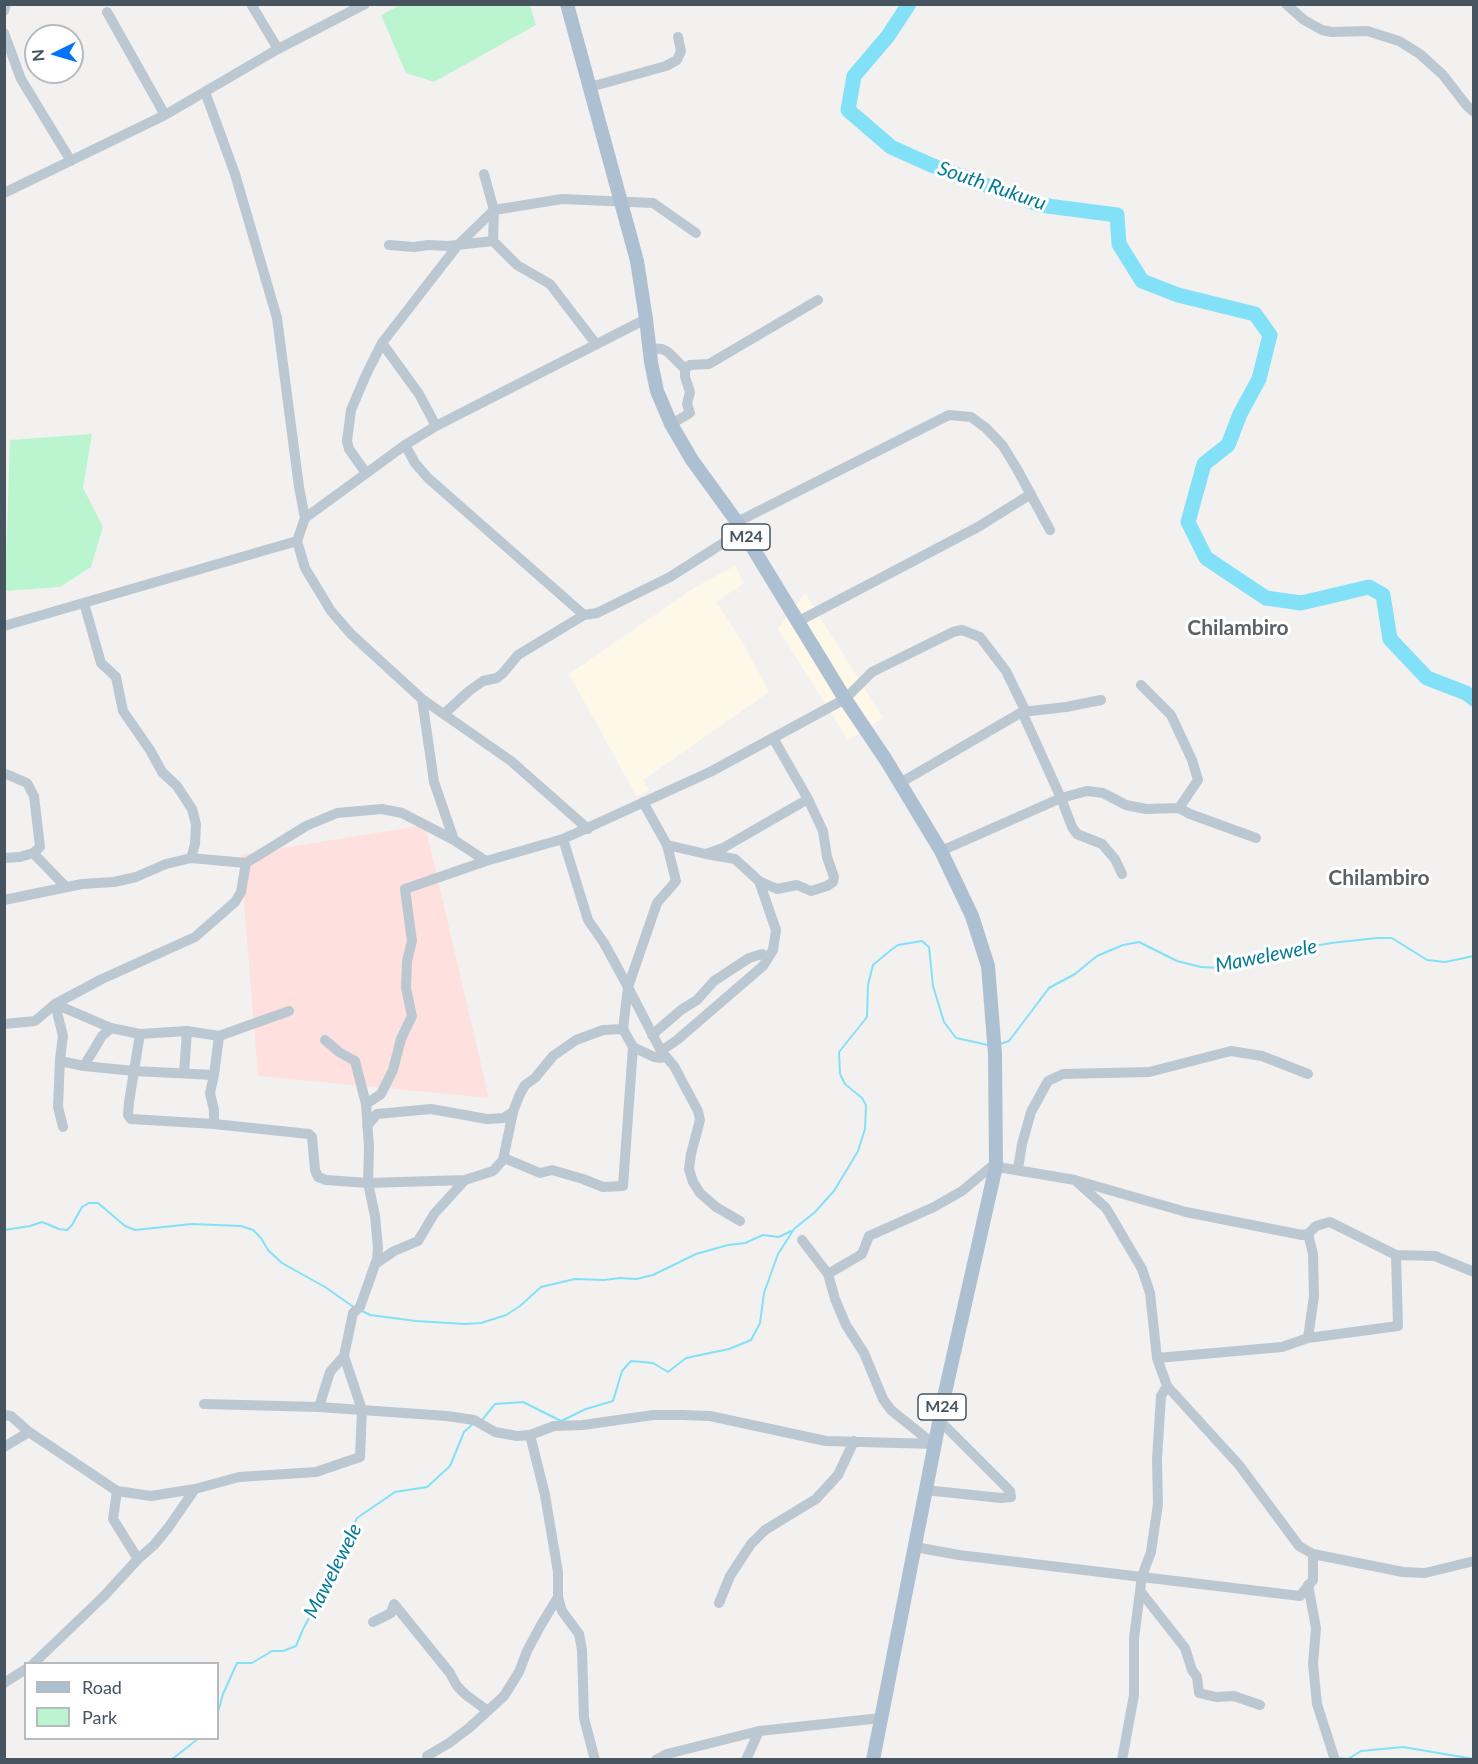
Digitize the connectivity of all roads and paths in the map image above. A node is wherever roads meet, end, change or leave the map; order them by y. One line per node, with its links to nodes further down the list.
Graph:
1 (6, 4): 6 (street)
2 (250, 4): 10 (street)
3 (365, 4): 10 (street)
4 (567, 4): 11 (main road, M24)
5 (1286, 4): 13 (street)
6 (4, 11)
7 (107, 12): 14 (street)
8 (4, 33): 15 (street)
9 (678, 37): 11 (street)
10 (278, 49): 12 (street)
11 (590, 87): 18 (main road, M24)
12 (206, 92): 14 (street); 35 (street)
13 (1473, 112)
14 (165, 115): 15 (street)
15 (71, 161): 17 (street)
16 (484, 174): 19 (street)
17 (4, 193)
18 (621, 202): 19 (street); 20 (street); 25 (main road, M24)
19 (494, 210): 21 (street); 23 (street)
20 (696, 233)
21 (493, 241): 23 (street); 27 (street)
22 (389, 245): 23 (street)
23 (458, 245): 26 (street)
24 (818, 300): 29 (street)
25 (646, 319): 27 (street); 28 (main road, M24)
26 (382, 343): 31 (street); 33 (street)
27 (596, 344): 31 (street)
28 (649, 348): 29 (street); 30 (main road, M24)
29 (685, 369): 30 (street)
30 (671, 424): 36 (main road, M24)
31 (436, 426): 32 (street)
32 (405, 445): 33 (street); 40 (street)
33 (366, 473): 35 (street)
34 (1031, 494): 36 (street); 37 (street); 41 (street)
35 (305, 518): 38 (street)
36 (739, 527): 40 (street); 41 (main road, M24)
37 (1050, 530)
38 (297, 541): 39 (street); 44 (street)
39 (84, 603): 42 (street); 65 (street)
40 (584, 615): 48 (street)
41 (799, 621): 45 (main road, M24)
42 (4, 626)
43 (1141, 685): 55 (street)
44 (422, 699): 48 (street); 58 (street)
45 (845, 699): 47 (street); 49 (street); 51 (main road, M24)
46 (1101, 700): 47 (street)
47 (1022, 712): 51 (street); 52 (street)
48 (444, 714): 56 (street)
49 (773, 738): 53 (street); 54 (street)
50 (6, 774): 62 (street)
51 (900, 783): 61 (main road, M24)
52 (1061, 798): 55 (street); 61 (street); 68 (street)
53 (808, 799): 63 (street); 69 (street)
54 (643, 801): 56 (street); 60 (street)
55 (1179, 808): 57 (street)
56 (588, 829): 59 (street)
57 (1256, 838)
58 (454, 840): 66 (street); 67 (street)
59 (562, 840): 66 (street); 73 (street)
60 (667, 845): 63 (street); 73 (street)
61 (941, 851): 98 (main road, M24)
62 (33, 853): 64 (street); 70 (street)
63 (706, 854): 69 (street)
64 (4, 858)
65 (191, 858): 67 (street); 70 (street)
66 (486, 861): 92 (street)
67 (246, 863): 74 (street)
68 (1122, 874)
69 (759, 881): 72 (street)
70 (66, 887): 71 (street)
71 (4, 900)
72 (768, 958): 82 (street); 85 (street)
73 (628, 987): 78 (street); 82 (street)
74 (55, 1004): 76 (street); 77 (street); 86 (street)
75 (289, 1011): 81 (street)
76 (4, 1024)
77 (111, 1028): 80 (street); 87 (street)
78 (623, 1029): 84 (street); 93 (street)
79 (187, 1031): 80 (street); 81 (street); 89 (street)
80 (140, 1034): 88 (street)
81 (219, 1035): 91 (street)
82 (652, 1035): 85 (street)
83 (325, 1040): 92 (street)
84 (633, 1047): 85 (street); 97 (street)
85 (661, 1051): 103 (street)
86 (60, 1059): 87 (street); 96 (street)
87 (84, 1066): 88 (street)
88 (134, 1071): 89 (street); 94 (street)
89 (184, 1073): 91 (street)
90 (1308, 1074): 99 (street)
91 (214, 1075): 94 (street)
92 (366, 1104): 95 (street)
93 (513, 1112): 95 (street); 97 (street)
94 (214, 1124): 102 (street)
95 (367, 1126): 102 (street)
96 (63, 1127)
97 (504, 1158): 100 (street)
98 (996, 1166): 99 (street); 109 (street); 118 (main road, M24)
99 (1018, 1169): 101 (street)
100 (465, 1180): 102 (street); 107 (street)
101 (1075, 1180): 104 (street); 112 (street)
102 (368, 1183): 107 (street)
103 (740, 1221)
104 (1308, 1234): 106 (street); 110 (street)
105 (801, 1240): 109 (street)
106 (1396, 1255): 108 (street); 110 (street)
107 (375, 1264): 111 (street)
108 (1473, 1272)
109 (828, 1274): 122 (street)
110 (1308, 1338): 112 (street)
111 (344, 1356): 115 (street); 116 (street)
112 (1157, 1358): 113 (street)
113 (1167, 1386): 128 (street); 131 (street)
114 (204, 1404): 115 (street)
115 (318, 1407): 116 (street)
116 (362, 1410): 120 (street); 124 (street)
117 (4, 1415): 119 (street)
118 (939, 1420): 122 (main road, M24); 125 (street)
119 (29, 1432): 123 (street); 126 (street)
120 (530, 1435): 121 (street); 134 (street)
121 (854, 1442): 122 (street); 135 (street)
122 (933, 1443): 125 (main road, M24)
123 (4, 1447)
124 (195, 1489): 126 (street); 129 (street)
125 (925, 1490): 127 (main road, M24)
126 (117, 1491): 129 (street)
127 (915, 1547): 131 (street); 142 (main road, M24)
128 (1312, 1554): 130 (street); 132 (street)
129 (138, 1559): 137 (street)
130 (1473, 1561)
131 (1142, 1576): 132 (street); 133 (street)
132 (1308, 1585): 150 (street)
133 (1141, 1592): 140 (street); 149 (street)
134 (558, 1597): 141 (street); 145 (street)
135 (719, 1603)
136 (373, 1622): 141 (street)
137 (35, 1662)
138 (24, 1670): 139 (street)
139 (4, 1683)
140 (1260, 1705)
141 (488, 1712): 144 (street)
142 (881, 1718): 143 (street); 148 (main road, M24)
143 (759, 1731): 146 (street); 147 (street)
144 (427, 1756)
145 (595, 1760)
146 (656, 1760)
147 (746, 1760)
148 (873, 1760)
149 (1122, 1760)
150 (1335, 1760)

